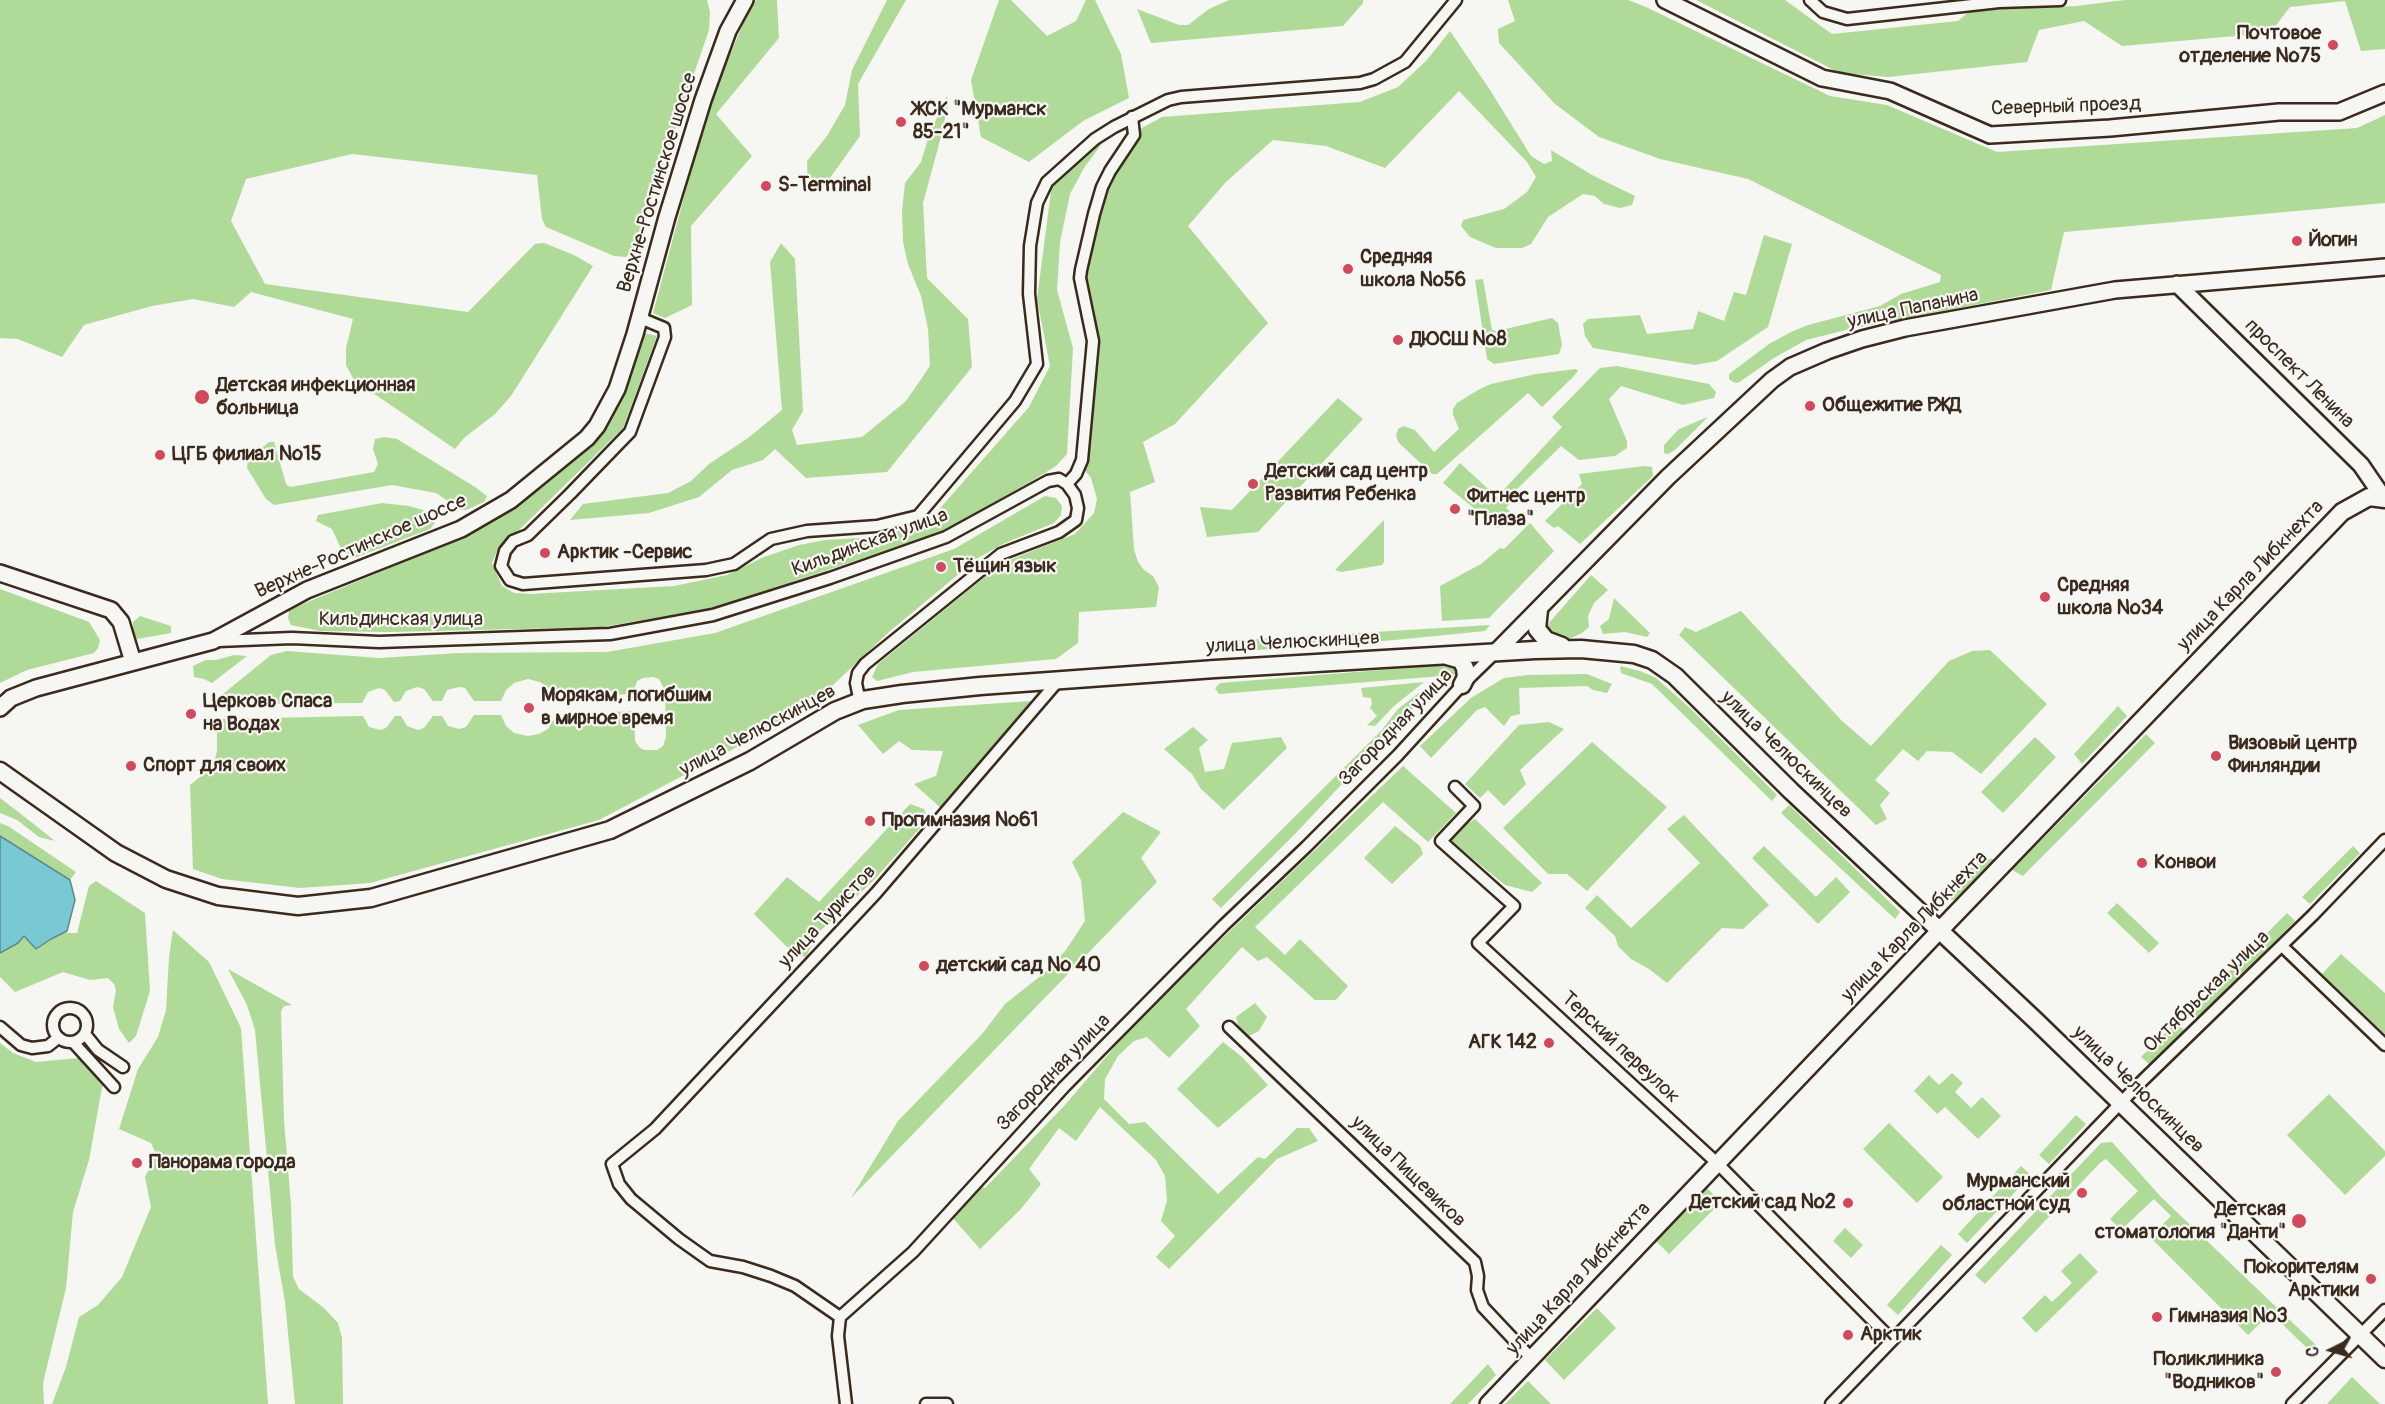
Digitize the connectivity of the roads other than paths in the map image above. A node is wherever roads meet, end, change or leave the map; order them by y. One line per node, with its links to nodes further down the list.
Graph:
1 (745, 0): 10 (street, Верхне-Ростинское шоссе)
2 (1456, 0): 7 (street)
3 (1665, 0): 6 (street, Северный проезд)
4 (1810, 0): 5 (street)
5 (2060, 0)
6 (2385, 93)
7 (1132, 117): 10 (street); 11 (street)
8 (2385, 267): 9 (street, улица Папанина)
9 (2178, 284): 12 (street, проспект Ленина); 14 (street, улица Папанина)
10 (640, 318): 15 (street, Верхне-Ростинское шоссе)
11 (1067, 484): 15 (street, Кильдинская улица); 22 (street)
12 (2384, 498): 27 (main road, улица Карла Либкнехта)
13 (0, 573): 19 (street)
14 (1539, 610): 16 (main road); 17 (street, улица Папанина)
15 (213, 641): 19 (street, Верхне-Ростинское шоссе)
16 (1581, 649): 17 (main road, улица Челюскинцев); 27 (main road, улица Челюскинцев)
17 (1496, 652): 18 (main road, улица Челюскинцев); 21 (street, Загородная улица)
18 (1443, 656): 20 (main road, улица Челюскинцев); 21 (main road)
19 (133, 662): 23 (street, Верхне-Ростинское шоссе)
20 (1058, 681): 22 (main road, улица Челюскинцев); 40 (street, улица Туристов)
21 (1462, 685): 40 (street, Загородная улица)
22 (863, 700): 24 (main road, улица Челюскинцев)
23 (0, 708)
24 (0, 771)
25 (1455, 787): 38 (street, Терский переулок)
26 (2385, 840): 28 (street, Октябрьская улица)
27 (1940, 930): 37 (main road, улица Челюскинцев); 38 (street, улица Карла Либкнехта)
28 (2282, 946): 34 (street); 37 (street, Октябрьская улица)
29 (0, 1027): 32 (street)
30 (1229, 1028): 43 (street, улица Пищевиков)
31 (85, 1034): 32 (street); 33 (street); 35 (street)
32 (58, 1038): 33 (street)
33 (73, 1042): 36 (street)
34 (2385, 1045)
35 (123, 1067)
36 (114, 1087)
37 (2121, 1102): 41 (main road, улица Челюскинцев); 42 (street, Октябрьская улица)
38 (1717, 1163): 42 (street, Терский переулок); 43 (street, улица Карла Либкнехта)
39 (2385, 1310): 41 (street)
40 (840, 1317): 45 (street)
41 (2360, 1335): 44 (main road, улица Челюскинцев); 50 (street)
42 (1892, 1340): 49 (street, Октябрьская улица)
43 (1532, 1359): 48 (street, улица Карла Либкнехта)
44 (2385, 1359)
45 (846, 1404)
46 (926, 1404): 47 (street)
47 (947, 1404)
48 (1488, 1404)
49 (1831, 1404)
50 (2292, 1404)

